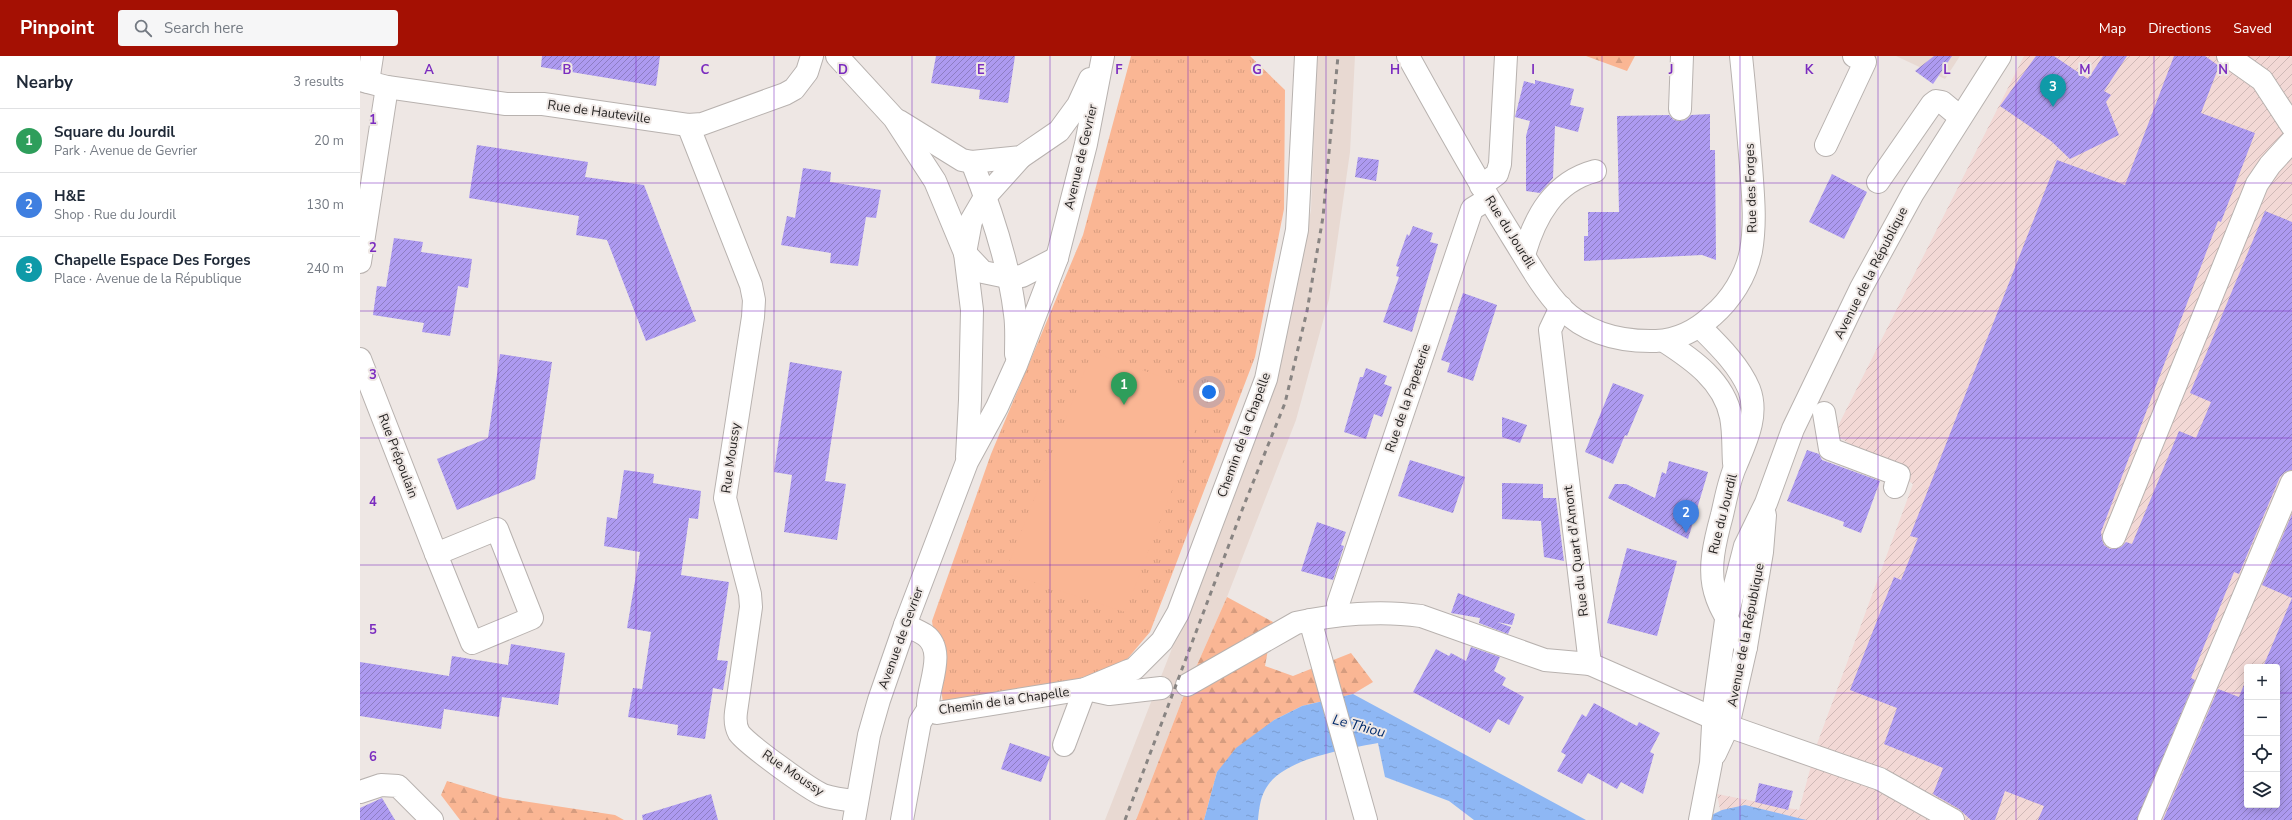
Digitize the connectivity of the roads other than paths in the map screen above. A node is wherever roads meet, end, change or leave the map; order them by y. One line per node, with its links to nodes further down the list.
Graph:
1 (372, 56): 13 (street)
2 (812, 56): 17 (street, Rue de Hauteville)
3 (837, 56): 16 (street, Avenue de Gevrier)
4 (1102, 56): 21 (street, Avenue de Gevrier); 29 (street, Avenue de Gevrier)
5 (1306, 56): 53 (street, Chemin de la Chapelle)
6 (1408, 56): 25 (street, Rue du Jourdil)
7 (1506, 56): 25 (street, Rue de la Papeterie)
8 (1682, 56): 14 (street)
9 (1741, 56): 33 (street, Rue des Forges)
10 (1854, 56): 20 (street)
11 (2000, 56): 15 (street, Avenue de la République)
12 (2228, 56): 18 (street)
13 (372, 83): 17 (street, Rue de Hauteville); 30 (street)
14 (1680, 109)
15 (1960, 117): 24 (street); 42 (street, Avenue de la République)
16 (894, 118): 22 (street, Avenue de Gevrier); 27 (street, Avenue de Gevrier)
17 (688, 125): 58 (street, Rue Moussy)
18 (2292, 126)
19 (2292, 141): 43 (street)
20 (1826, 145)
21 (1021, 156): 22 (street, Avenue de Gevrier); 26 (street, Avenue de Gevrier)
22 (972, 162): 26 (street, Avenue de Gevrier)
23 (1595, 171): 28 (street)
24 (1878, 182)
25 (1485, 192): 28 (street, Rue du Jourdil); 45 (street, Rue de la Papeterie)
26 (985, 197): 27 (street, Avenue de Gevrier); 31 (street, Avenue de Gevrier)
27 (965, 253): 31 (street, Avenue de Gevrier); 38 (street, Avenue de Gevrier)
28 (1524, 255): 32 (street, Rue du Jourdil)
29 (1057, 258): 31 (street, Avenue de Gevrier); 36 (street, Avenue de Gevrier)
30 (360, 262)
31 (1007, 277): 36 (street, Avenue de Gevrier)
32 (1561, 308): 34 (street, Rue du Jourdil); 50 (street, Rue du Quart d'Amont)
33 (1700, 327): 34 (street, Rue du Jourdil); 39 (street, Rue du Jourdil)
34 (1664, 341): 39 (street, Rue du Jourdil)
35 (360, 359): 44 (street, Rue Prépoulain)
36 (1016, 365): 38 (street, Avenue de Gevrier)
37 (1824, 413): 41 (street)
38 (967, 462): 48 (street, Avenue de Gevrier)
39 (1734, 468): 47 (street, Rue du Jourdil)
40 (2292, 482): 64 (street)
41 (1895, 487)
42 (1766, 503): 47 (street, Avenue de la République); 49 (street, Avenue de la République)
43 (2114, 537)
44 (436, 554): 44 (street, Rue Prépoulain)
45 (1338, 604)
46 (1310, 620): 50 (street); 51 (street); 61 (street)
47 (1726, 620): 49 (street, Rue du Jourdil); 55 (street, Avenue de la République)
48 (905, 625): 54 (street, Chemin de la Chapelle); 58 (street, Avenue de Gevrier)
49 (1746, 647): 55 (street, Avenue de la République)
50 (1590, 664): 55 (street)
51 (1187, 685)
52 (1161, 688): 53 (street, Chemin de la Chapelle)
53 (1085, 689): 54 (street, Chemin de la Chapelle); 56 (street)
54 (929, 708): 60 (street)
55 (1721, 722): 62 (street, Avenue de la République); 63 (street)
56 (1064, 745)
57 (360, 792): 59 (street)
58 (855, 811)
59 (432, 820)
60 (902, 820)
61 (1366, 820)
62 (1700, 820)
63 (1953, 820)
64 (2149, 820)

